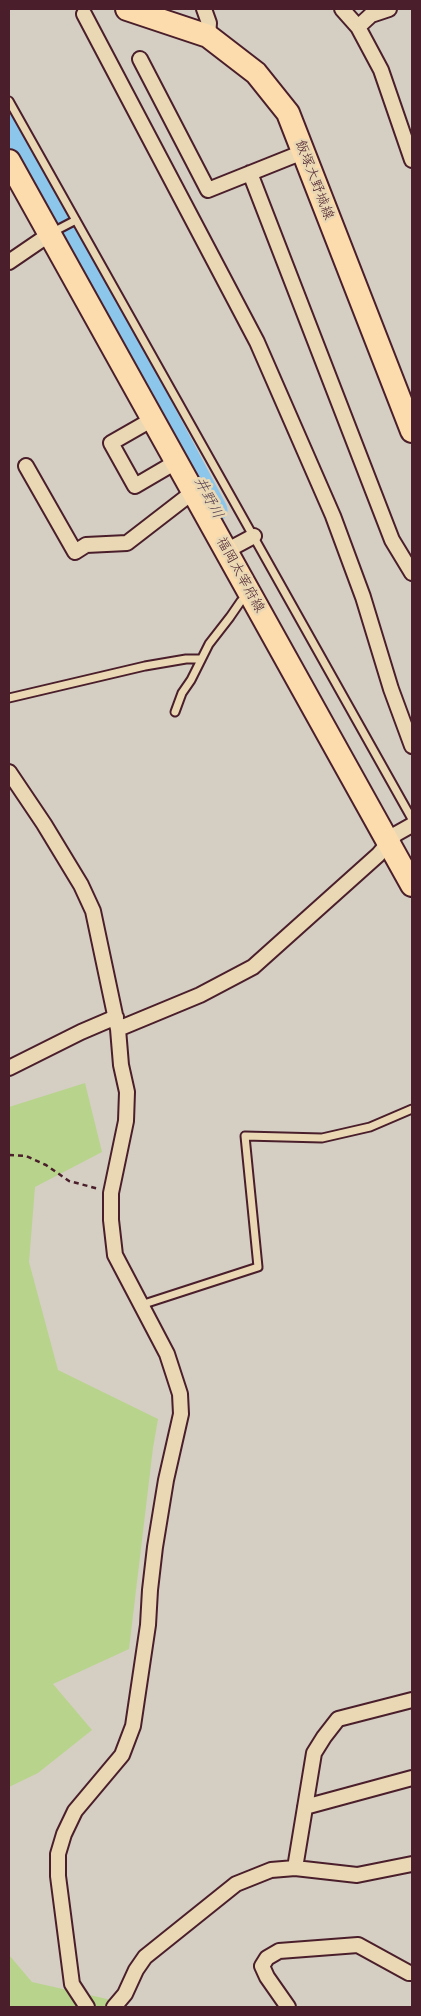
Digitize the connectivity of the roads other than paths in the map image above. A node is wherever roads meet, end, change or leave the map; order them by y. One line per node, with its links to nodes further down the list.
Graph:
1 (127, 9): 7 (main road, 飯塚大野城線)
2 (204, 9): 7 (street)
3 (342, 9): 6 (street)
4 (389, 9): 6 (street)
5 (84, 14): 29 (street)
6 (358, 26): 11 (street)
7 (208, 36): 10 (main road, 飯塚大野城線)
8 (140, 59): 13 (street)
9 (9, 101): 14 (lane)
10 (303, 152): 13 (street); 18 (main road, 飯塚大野城線)
11 (412, 160)
12 (9, 161): 15 (main road, 福岡太宰府線)
13 (250, 173): 24 (street)
14 (76, 220): 15 (lane); 22 (lane)
15 (53, 232): 16 (street); 17 (main road, 福岡太宰府線)
16 (9, 262)
17 (152, 419): 19 (main road, 福岡太宰府線); 19 (street)
18 (412, 431)
19 (176, 462): 21 (main road, 福岡太宰府線)
20 (26, 466): 21 (street)
21 (193, 492): 23 (main road, 福岡太宰府線)
22 (254, 536): 23 (street); 31 (lane)
23 (229, 550): 25 (main road, 福岡太宰府線)
24 (412, 573)
25 (250, 595): 26 (lane); 33 (main road, 福岡太宰府線)
26 (200, 659): 27 (lane); 28 (lane)
27 (9, 698)
28 (174, 712)
29 (412, 746)
30 (9, 772): 35 (street)
31 (412, 819)
32 (412, 825): 33 (street)
33 (389, 843): 34 (main road, 福岡太宰府線); 35 (street)
34 (412, 885)
35 (117, 1023): 36 (street); 38 (street)
36 (9, 1068)
37 (412, 1109): 38 (lane)
38 (140, 1306): 45 (street)
39 (412, 1700): 41 (street)
40 (412, 1778): 41 (street)
41 (305, 1807): 43 (street)
42 (412, 1866): 43 (street)
43 (295, 1868): 46 (street)
44 (412, 1973): 47 (street)
45 (87, 2007)
46 (114, 2007)
47 (288, 2007)

